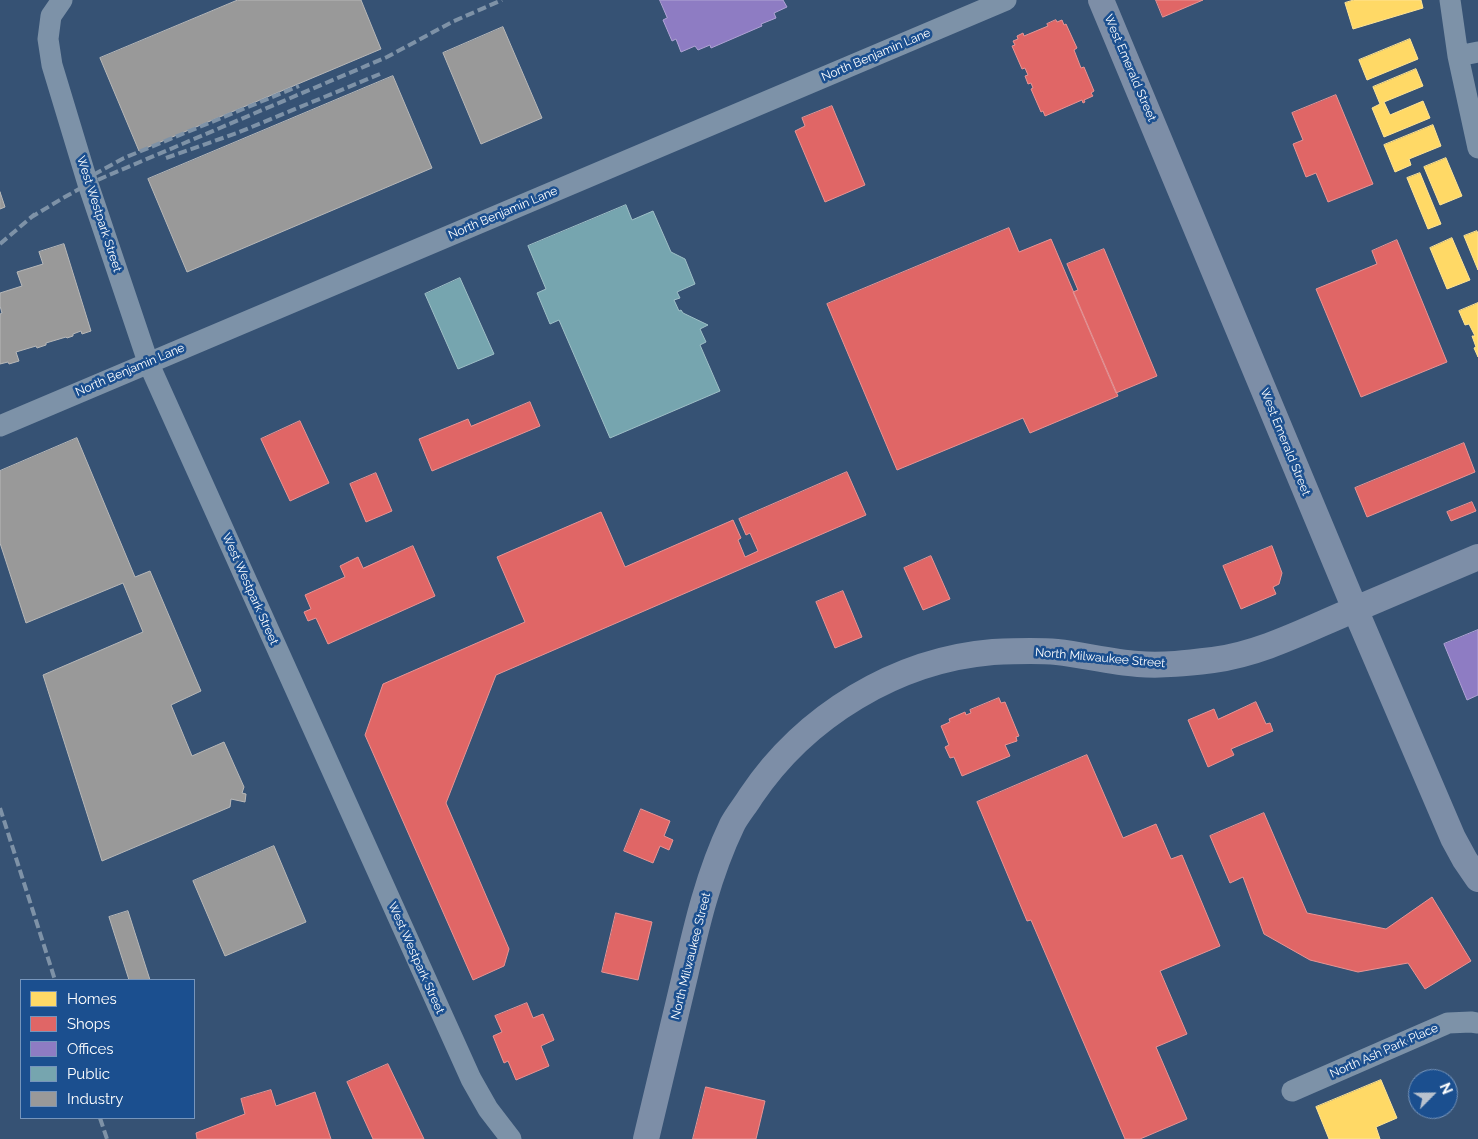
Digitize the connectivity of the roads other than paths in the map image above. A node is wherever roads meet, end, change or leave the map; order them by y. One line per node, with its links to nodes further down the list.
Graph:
1 (1006, 0): 7 (street, North Benjamin Lane)
2 (1101, 0): 10 (main road, West Emerald Street)
3 (1450, 0): 5 (street)
4 (56, 8): 7 (street, West Westpark Street)
5 (1468, 54): 6 (street)
6 (1478, 148)
7 (148, 362): 8 (street, North Benjamin Lane); 14 (street, West Westpark Street)
8 (0, 426)
9 (1478, 557): 10 (main road, North Milwaukee Street)
10 (1355, 610): 11 (main road, West Emerald Street); 15 (main road, North Milwaukee Street)
11 (1478, 879)
12 (1478, 1023): 13 (street, North Ash Park Place)
13 (1292, 1091)
14 (511, 1139)
15 (646, 1139)

